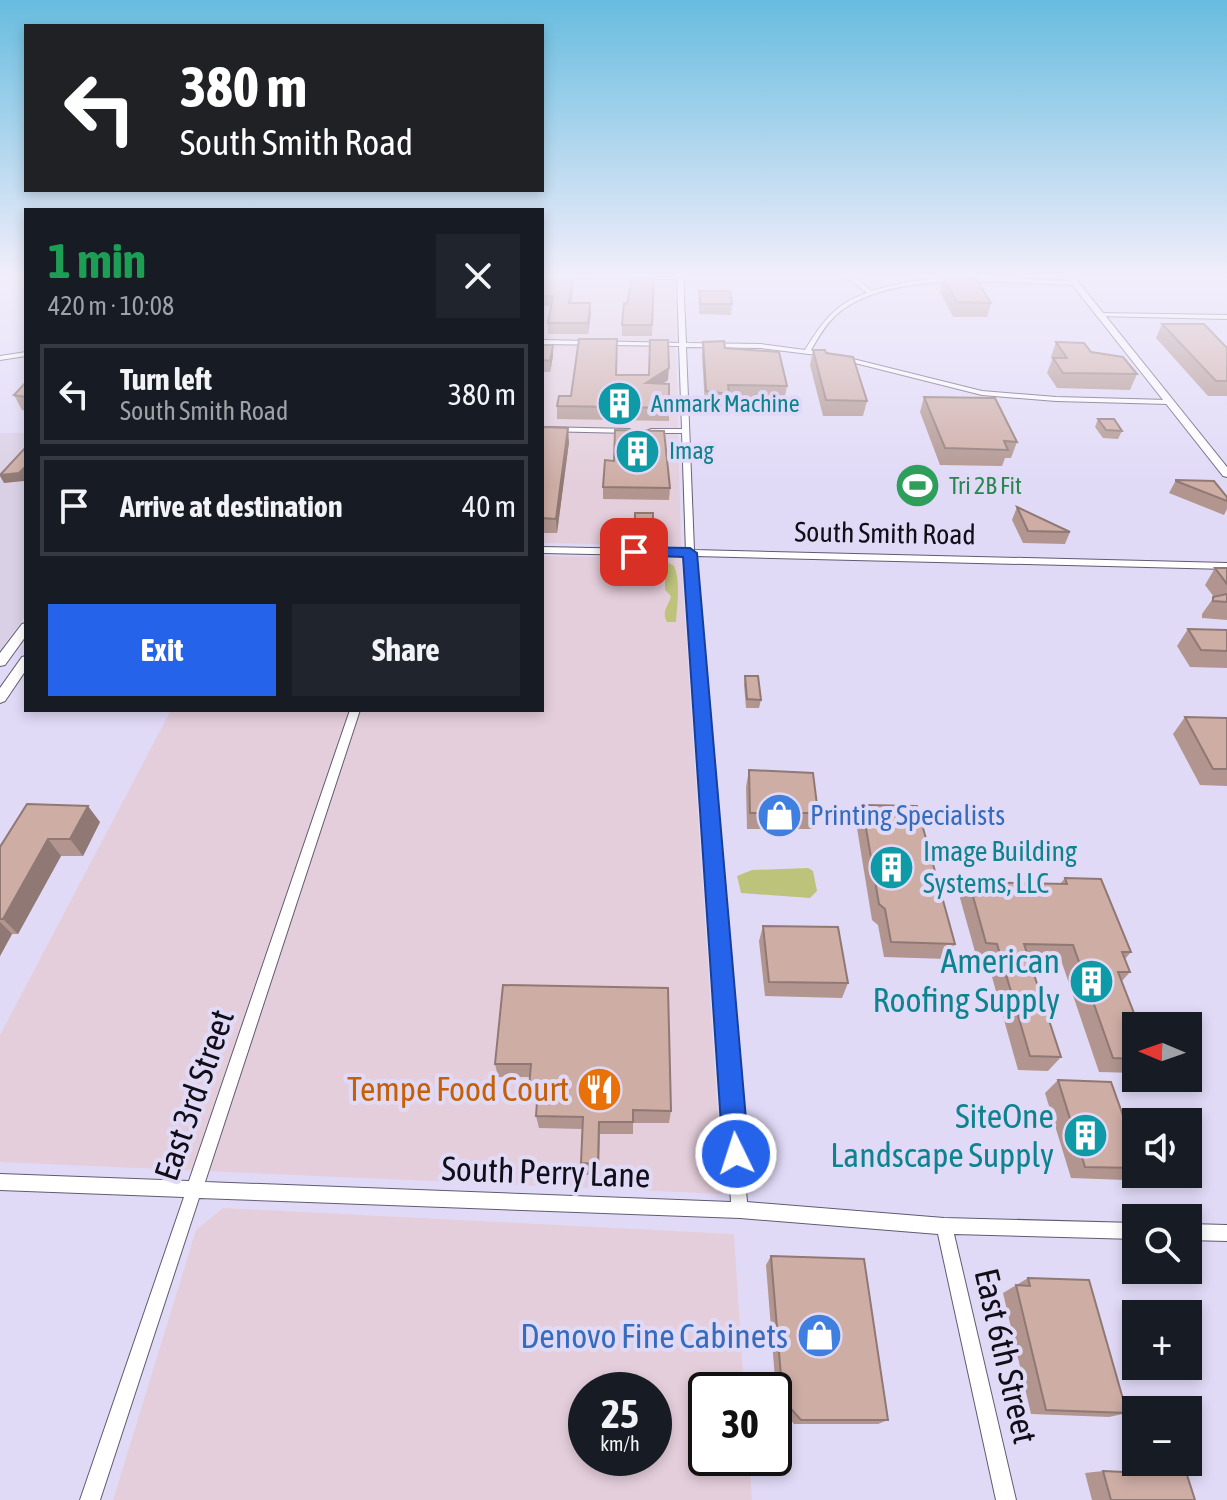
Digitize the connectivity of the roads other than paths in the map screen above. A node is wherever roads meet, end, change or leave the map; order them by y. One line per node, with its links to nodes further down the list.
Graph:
1 (612, 343): 4 (street)
2 (813, 343): 5 (street)
3 (1121, 343): 8 (main road)
4 (682, 344): 5 (street); 10 (street)
5 (808, 350): 8 (street)
6 (24, 354): 7 (street)
7 (0, 358)
8 (1168, 402): 11 (main road)
9 (544, 429): 10 (street)
10 (685, 431): 13 (street)
11 (1227, 474)
12 (544, 550): 13 (main road, South Smith Road)
13 (690, 553): 14 (street, South Smith Road); 22 (street)
14 (1227, 566)
15 (24, 630): 16 (main road)
16 (0, 662)
17 (24, 663): 18 (main road)
18 (0, 698)
19 (354, 712): 21 (street, East 3rd Street)
20 (0, 1182): 21 (street, South Perry Lane)
21 (193, 1189): 22 (street, South Perry Lane); 27 (street, East 3rd Street)
22 (740, 1210): 23 (street, South Perry Lane)
23 (944, 1226): 24 (street, South Perry Lane); 28 (street, East 6th Street)
24 (1122, 1231)
25 (1202, 1232): 26 (street)
26 (1227, 1233)
27 (90, 1500)
28 (1006, 1500)

